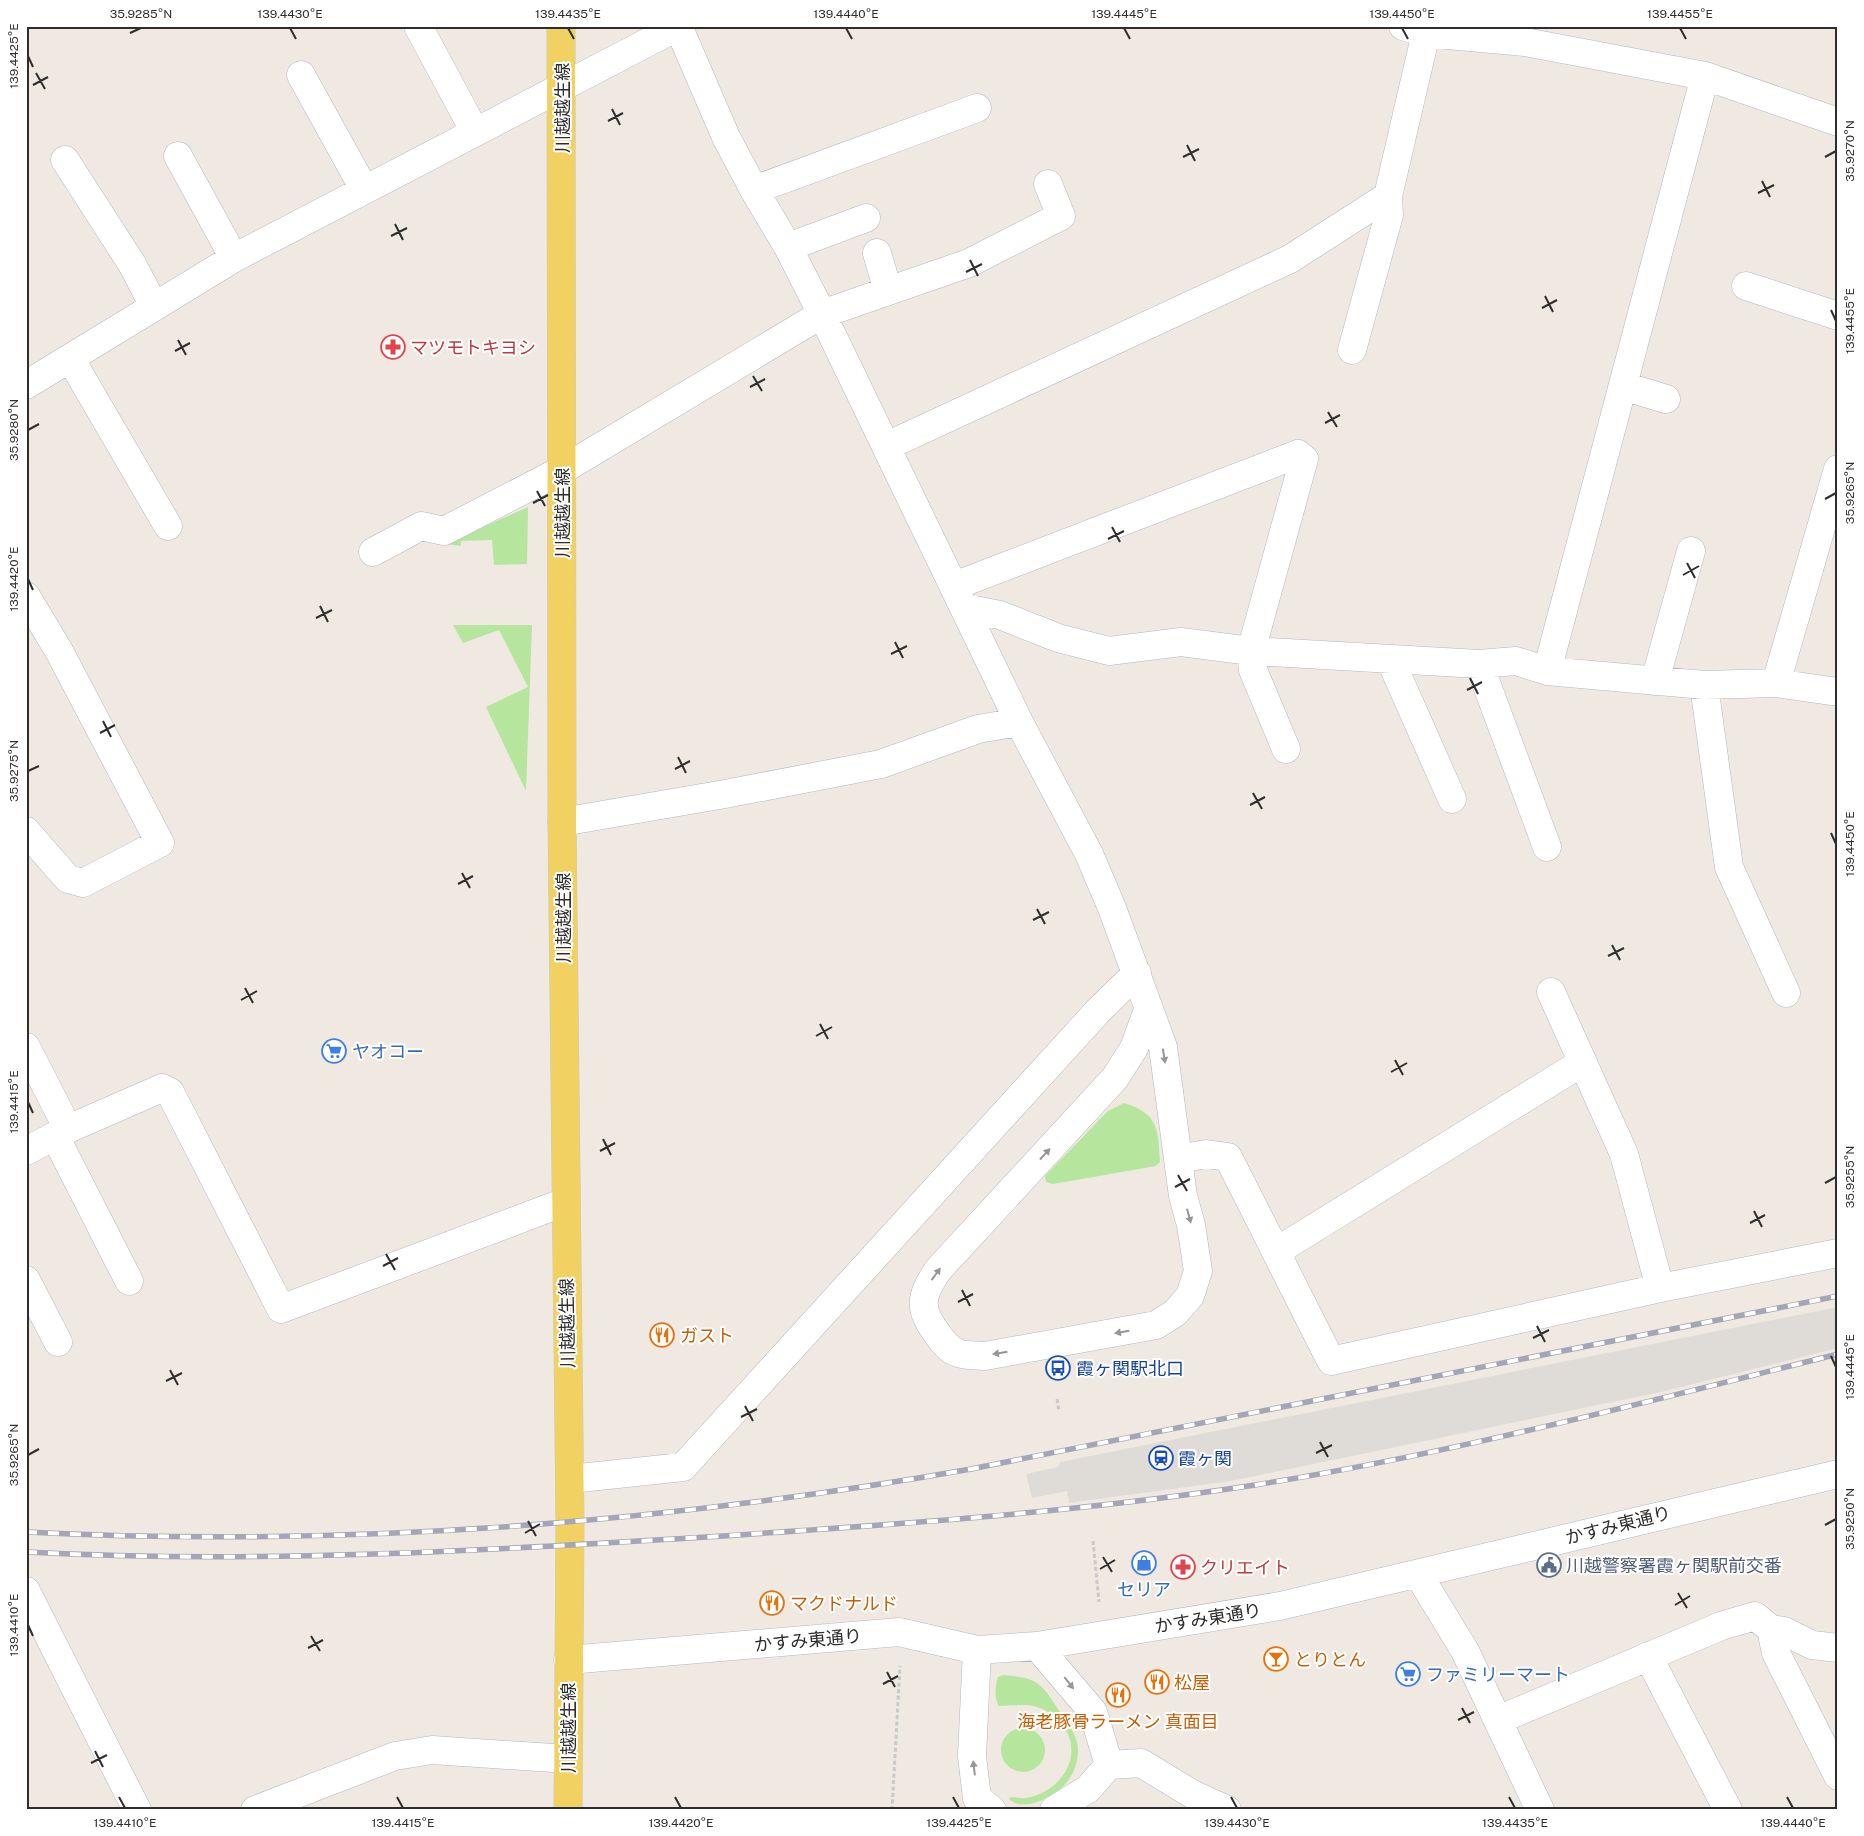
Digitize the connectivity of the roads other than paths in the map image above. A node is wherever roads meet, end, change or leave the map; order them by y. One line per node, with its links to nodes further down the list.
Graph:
1 (418, 26): 10 (street)
2 (561, 26): 7 (main road, 川越越生線)
3 (679, 27): 7 (street); 15 (street)
4 (1414, 30): 6 (street); 16 (street)
5 (302, 75): 14 (street)
6 (1705, 76): 9 (street); 29 (street)
7 (563, 87): 10 (street); 33 (main road, 川越越生線)
8 (977, 108): 15 (street)
9 (1838, 122)
10 (475, 132): 14 (street)
11 (178, 156): 20 (street)
12 (65, 160): 23 (street)
13 (1048, 184): 22 (street)
14 (364, 190): 20 (street)
15 (754, 190): 18 (street)
16 (1388, 196): 26 (street); 31 (street)
17 (866, 218): 18 (street)
18 (788, 247): 24 (street)
19 (877, 253): 22 (street)
20 (234, 258): 23 (street)
21 (1746, 286): 25 (street)
22 (888, 291): 24 (street)
23 (154, 306): 27 (street)
24 (822, 314): 31 (street); 33 (street)
25 (1838, 316)
26 (1352, 350)
27 (70, 358): 28 (street); 34 (street)
28 (31, 374)
29 (1623, 386): 30 (street); 42 (street)
30 (1666, 399)
31 (887, 446): 38 (street)
32 (1838, 469): 44 (street)
33 (562, 470): 36 (street); 50 (main road, 川越越生線)
34 (168, 526)
35 (1691, 551): 43 (street)
36 (373, 552)
37 (26, 596): 51 (street)
38 (959, 597): 39 (street); 39 (street); 47 (street)
39 (1250, 651): 40 (street); 48 (street)
40 (1390, 659): 41 (street); 49 (street)
41 (1479, 664): 42 (street); 52 (street)
42 (1547, 671): 43 (street)
43 (1655, 681): 45 (street)
44 (1776, 683): 45 (street); 46 (street)
45 (1704, 685): 55 (street)
46 (1838, 692)
47 (1018, 722): 50 (street); 53 (street)
48 (1286, 749)
49 (1452, 799)
50 (562, 822): 62 (main road, 川越越生線)
51 (26, 831)
52 (1547, 847)
53 (1137, 973): 56 (street); 70 (street)
54 (1552, 992): 58 (street)
55 (1786, 993)
56 (1148, 1010): 61 (street, one-way to 61); 61 (street, one-way to 56)
57 (26, 1047): 59 (street)
58 (1583, 1062): 63 (street); 67 (street)
59 (62, 1132): 60 (street); 62 (street); 66 (street)
60 (26, 1151)
61 (1179, 1159): 63 (street)
62 (565, 1202): 70 (main road, 川越越生線)
63 (1277, 1251): 67 (street)
64 (1838, 1253): 67 (street)
65 (26, 1280): 68 (street)
66 (129, 1281)
67 (1660, 1288)
68 (58, 1342)
69 (1838, 1474): 71 (street, かすみ東通り)
70 (570, 1479): 78 (main road, 川越越生線)
71 (1418, 1574): 74 (street, かすみ東通り); 79 (street)
72 (27, 1590): 84 (street)
73 (1771, 1629): 75 (street); 77 (street); 82 (street)
74 (1037, 1646): 76 (street, かすみ東通り); 81 (street, one-way to 81)
75 (1838, 1648)
76 (977, 1650): 78 (street, かすみ東通り); 87 (street, one-way to 76)
77 (1648, 1656): 79 (street); 90 (street)
78 (568, 1660): 80 (main road, 川越越生線)
79 (1498, 1720): 89 (street)
80 (568, 1759): 85 (street); 86 (main road, 川越越生線)
81 (1109, 1765): 83 (street); 88 (street)
82 (1838, 1776)
83 (1218, 1808)
84 (137, 1810)
85 (255, 1810)
86 (568, 1810)
87 (992, 1810)
88 (1054, 1810)
89 (1540, 1810)
90 (1728, 1810)

